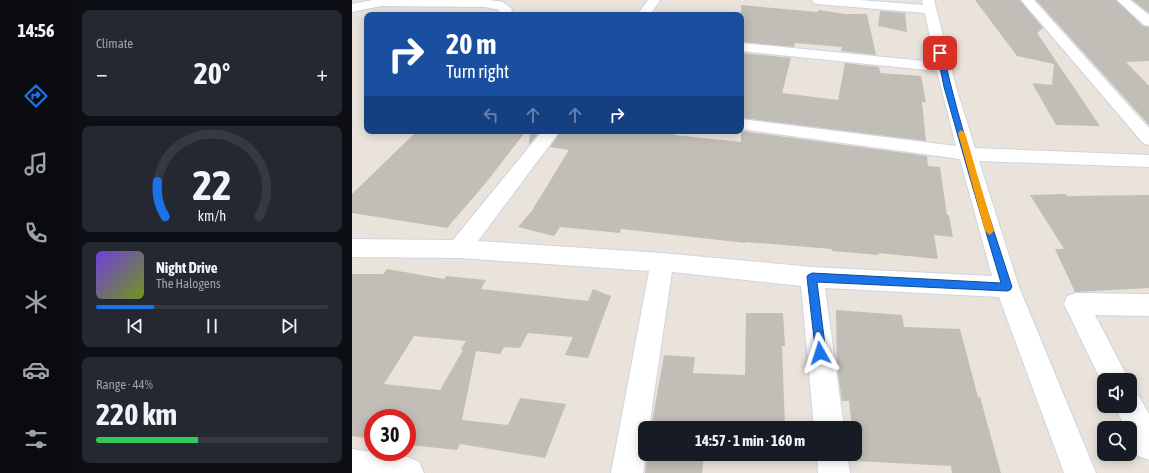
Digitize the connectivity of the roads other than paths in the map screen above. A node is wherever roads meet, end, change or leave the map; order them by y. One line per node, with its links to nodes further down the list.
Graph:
1 (654, 0): 8 (street)
2 (818, 0): 5 (street)
3 (1027, 0): 14 (street)
4 (1123, 0): 9 (street)
5 (929, 5): 11 (street)
6 (352, 8): 7 (street)
7 (505, 12)
8 (645, 12)
9 (1149, 22)
10 (744, 47): 11 (street)
11 (943, 67): 15 (street)
12 (744, 124): 15 (street)
13 (549, 134): 18 (street)
14 (1149, 139)
15 (968, 154): 16 (street); 21 (street)
16 (1149, 161)
17 (352, 248): 18 (street)
18 (459, 249): 19 (street)
19 (662, 262): 20 (street); 30 (street)
20 (812, 277): 21 (street); 25 (street)
21 (1007, 287): 32 (street)
22 (1149, 305): 23 (street)
23 (1111, 373)
24 (1133, 413): 26 (street)
25 (828, 421)
26 (1149, 444)
27 (833, 461): 31 (street)
28 (352, 465): 29 (street)
29 (408, 473)
30 (627, 473)
31 (834, 473)
32 (1080, 473)

